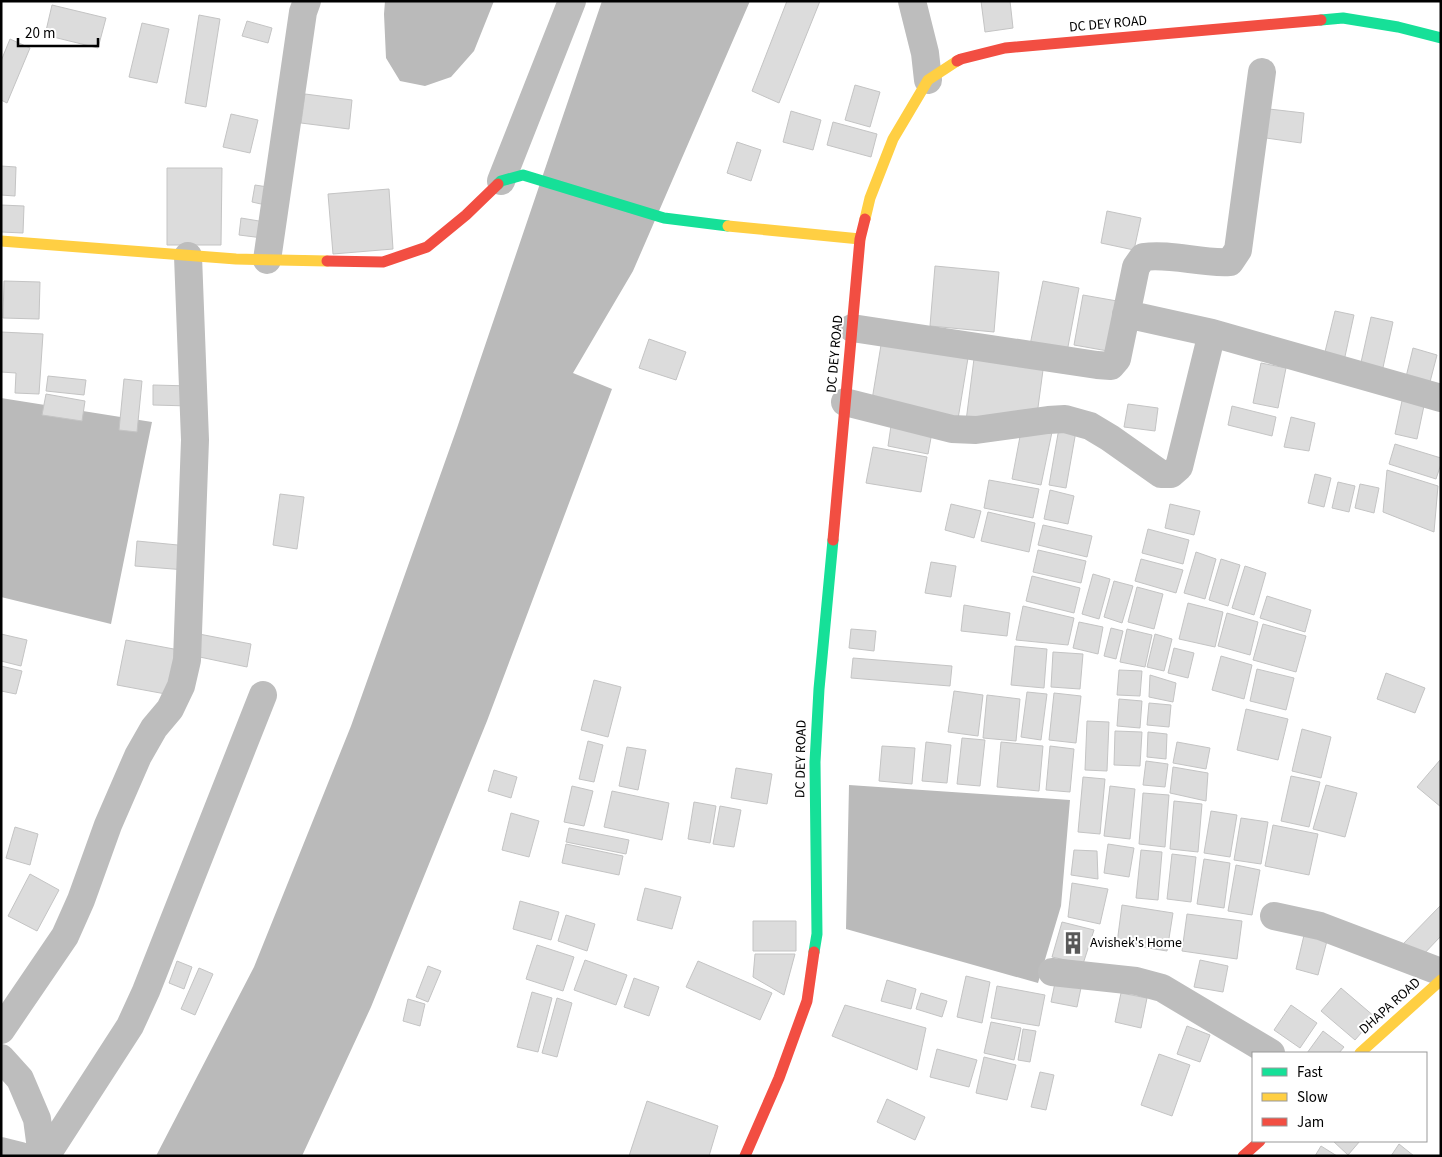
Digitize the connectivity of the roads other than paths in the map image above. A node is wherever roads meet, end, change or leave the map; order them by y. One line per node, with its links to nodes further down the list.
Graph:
1 (307, 1): 12 (street)
2 (572, 1): 8 (street)
3 (912, 1): 7 (street)
4 (1345, 10): 5 (street, DC DEY ROAD); 7 (street, DC DEY ROAD)
5 (1441, 38)
6 (1262, 72): 13 (street)
7 (928, 80): 9 (street, DC DEY ROAD)
8 (512, 178): 9 (street); 12 (street)
9 (860, 239): 14 (street, DC DEY ROAD)
10 (1, 241): 11 (street)
11 (188, 256): 12 (street); 23 (street)
12 (267, 260)
13 (1126, 314): 14 (street); 15 (street)
14 (852, 328): 17 (street, DC DEY ROAD)
15 (1212, 334): 16 (street); 17 (street)
16 (1441, 398)
17 (846, 402): 32 (street, DC DEY ROAD)
18 (263, 695): 31 (street)
19 (1274, 916): 21 (street)
20 (1052, 972): 24 (street)
21 (1441, 972)
22 (1441, 980): 25 (street, DHAPA ROAD)
23 (1, 1030)
24 (1269, 1052)
25 (1361, 1052)
26 (1, 1058): 30 (street)
27 (1259, 1142): 33 (street)
28 (1, 1151): 29 (street)
29 (20, 1156)
30 (42, 1156)
31 (46, 1156)
32 (745, 1156)
33 (1243, 1156)

